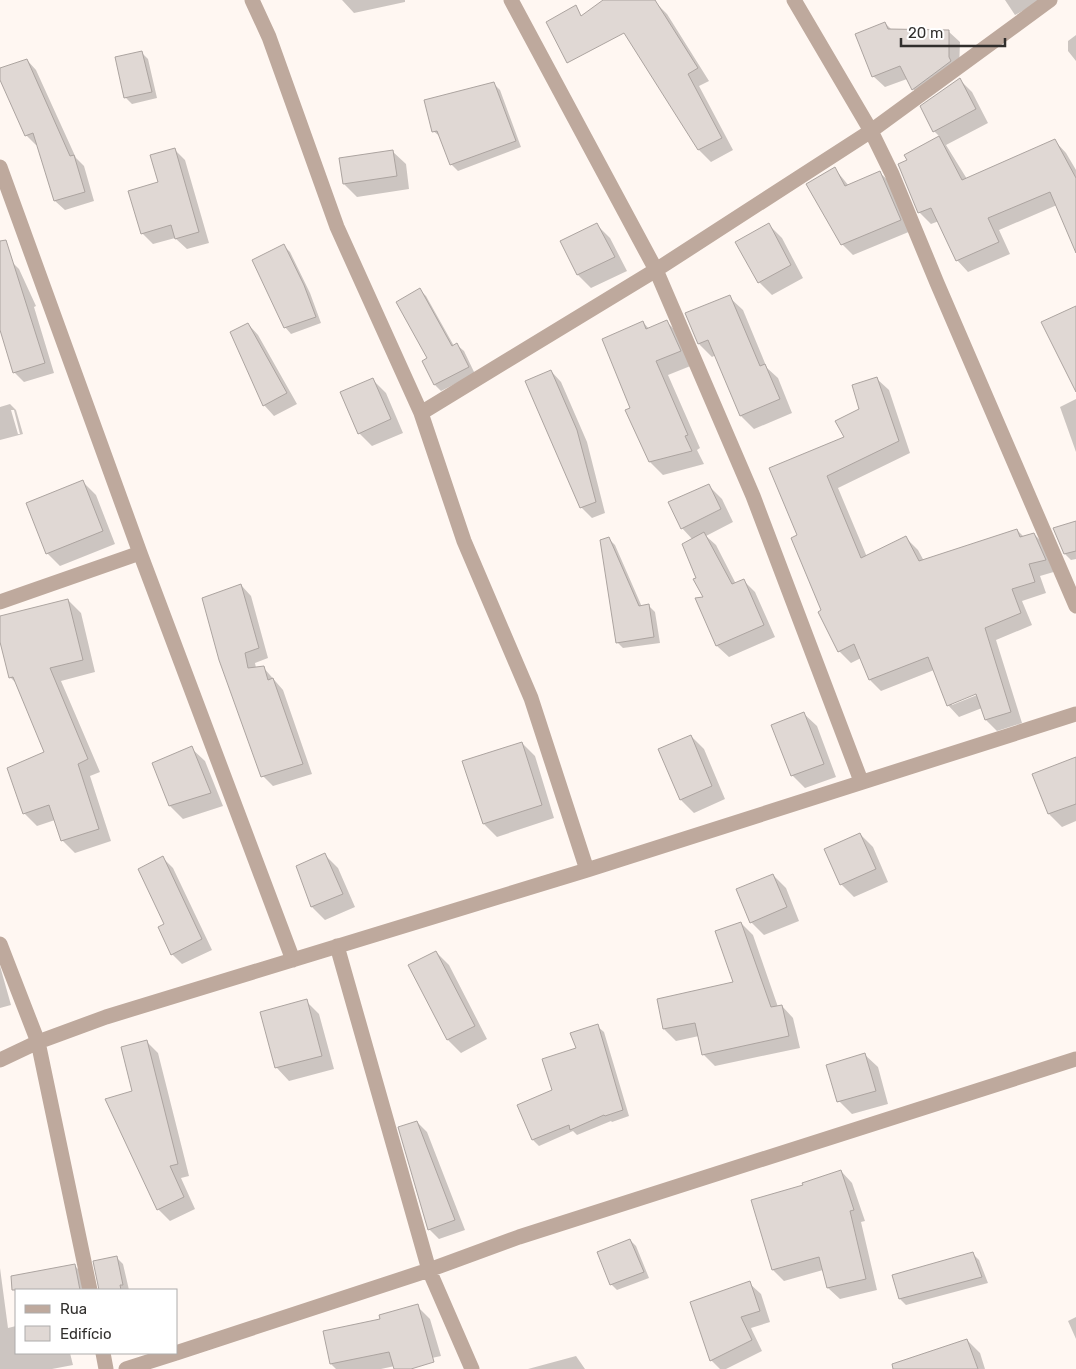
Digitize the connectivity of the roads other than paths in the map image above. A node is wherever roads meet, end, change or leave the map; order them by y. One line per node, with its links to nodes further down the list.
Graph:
1 (252, 0): 8 (street)
2 (510, 0): 7 (street)
3 (794, 0): 5 (street)
4 (1050, 0): 5 (street)
5 (870, 130): 7 (street); 11 (street)
6 (0, 168): 9 (street)
7 (656, 270): 8 (street); 13 (street)
8 (421, 413): 14 (street)
9 (140, 553): 10 (street); 17 (street)
10 (0, 602)
11 (1076, 606)
12 (1076, 714): 13 (street)
13 (862, 781): 14 (street)
14 (587, 870): 16 (street)
15 (0, 944): 18 (street)
16 (336, 946): 17 (street); 21 (street)
17 (293, 960): 18 (street)
18 (38, 1042): 20 (street); 22 (street)
19 (1076, 1059): 21 (street)
20 (0, 1060)
21 (429, 1270): 23 (street); 28 (street)
22 (90, 1289)
23 (178, 1352)
24 (103, 1354): 26 (street)
25 (173, 1354): 27 (street)
26 (106, 1369)
27 (126, 1369)
28 (472, 1369)

